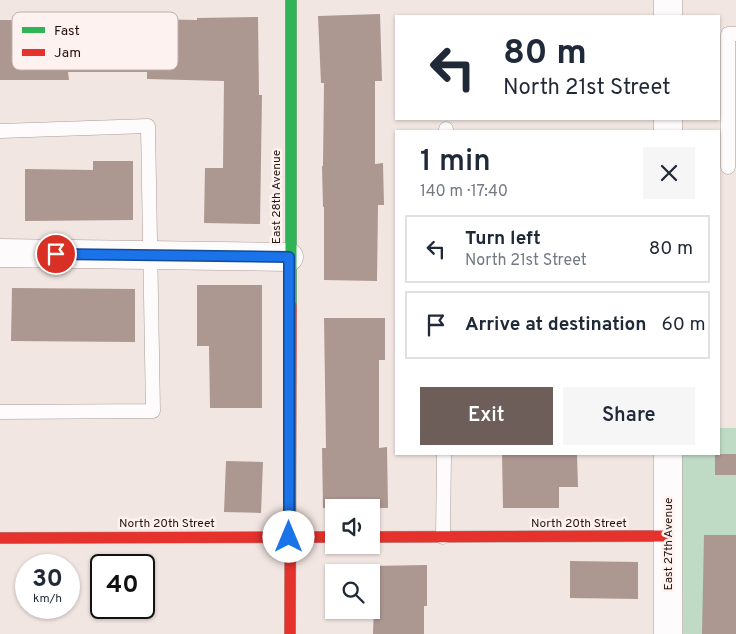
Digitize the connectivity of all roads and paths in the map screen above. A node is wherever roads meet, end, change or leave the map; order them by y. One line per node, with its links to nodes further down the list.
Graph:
1 (291, 0): 9 (street, East 28th Avenue)
2 (668, 0): 3 (street)
3 (668, 15)
4 (736, 34): 6 (lane)
5 (0, 131): 8 (lane)
6 (727, 167)
7 (0, 253): 8 (street)
8 (150, 255): 9 (street); 10 (lane)
9 (289, 257): 14 (street, East 28th Avenue)
10 (0, 412)
11 (444, 455): 17 (lane)
12 (668, 455): 13 (street, East 27th Avenue)
13 (668, 536): 17 (street, North 20th Street); 20 (street, East 27th Avenue)
14 (289, 537): 15 (street, North 20th Street); 18 (street, North 20th Street); 19 (street, East 28th Avenue)
15 (325, 537)
16 (380, 537): 17 (street, North 20th Street)
17 (443, 537)
18 (0, 538)
19 (290, 634)
20 (668, 634)

